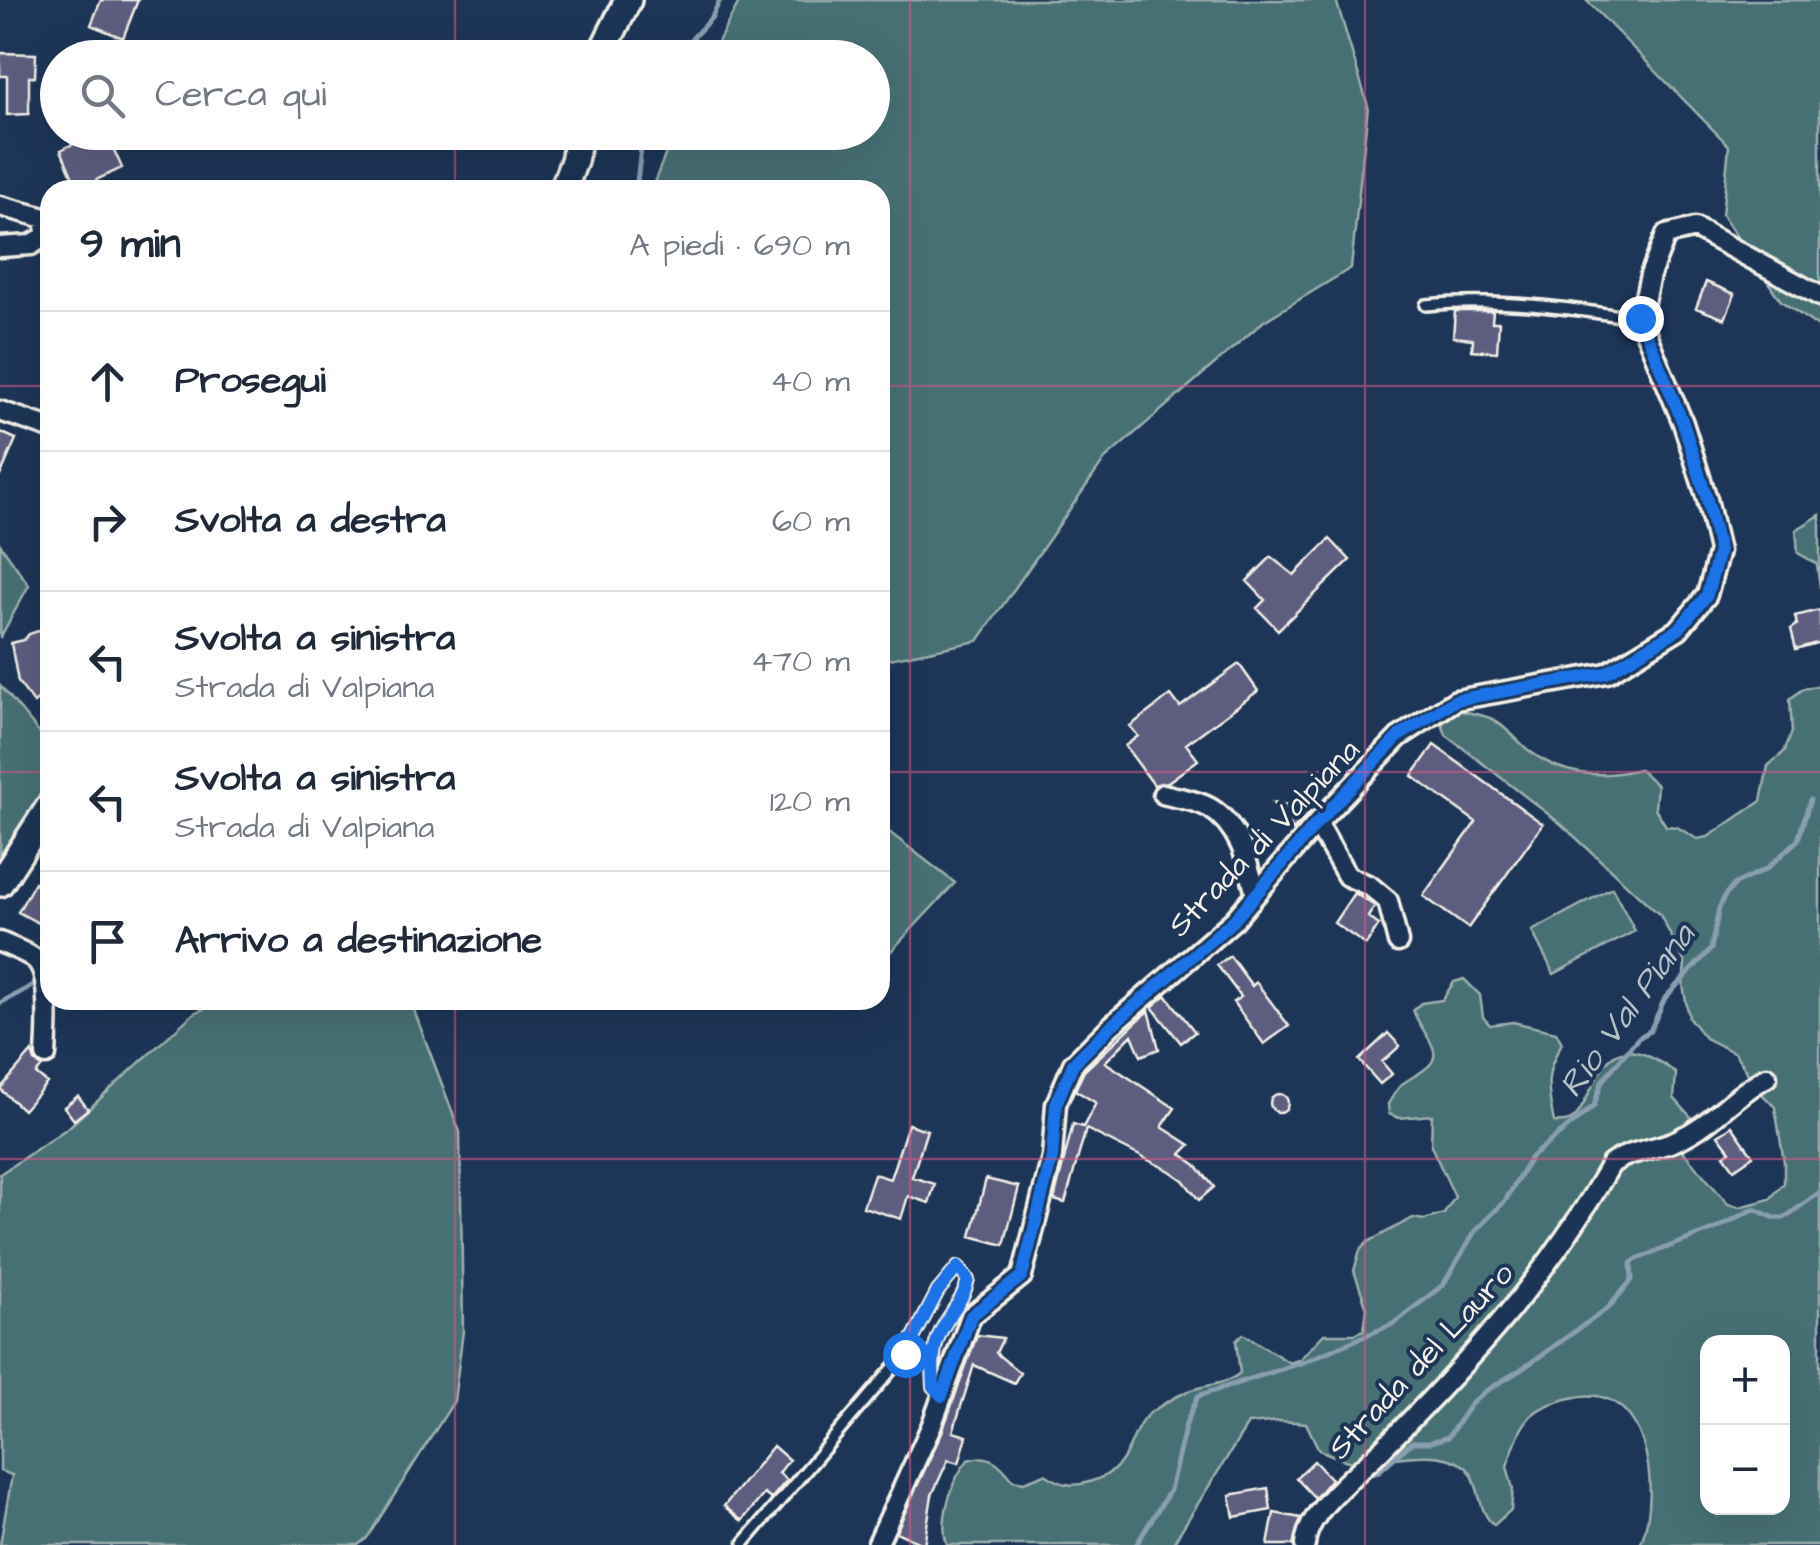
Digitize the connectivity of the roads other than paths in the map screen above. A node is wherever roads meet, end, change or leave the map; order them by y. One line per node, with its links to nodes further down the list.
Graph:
1 (628, 0): 2 (main road)
2 (608, 40)
3 (576, 150): 4 (main road)
4 (567, 180)
5 (0, 206): 6 (street)
6 (40, 217)
7 (40, 239): 8 (street)
8 (0, 248)
9 (1820, 296): 11 (street)
10 (1426, 306): 11 (lane)
11 (1640, 318): 15 (street, Strada di Valpiana)
12 (0, 410): 13 (street)
13 (40, 424)
14 (1162, 794): 18 (street)
15 (1317, 823): 18 (street, Strada di Valpiana); 20 (street)
16 (40, 830): 17 (main road)
17 (0, 883)
18 (1256, 894): 25 (street, Strada di Valpiana)
19 (0, 942): 21 (street)
20 (1398, 942)
21 (40, 968)
22 (48, 1010): 23 (street)
23 (46, 1055)
24 (1766, 1077): 28 (street, Strada del Lauro)
25 (942, 1396): 26 (lane); 27 (street, Strada di Valpiana)
26 (744, 1543)
27 (877, 1545)
28 (1304, 1545)

